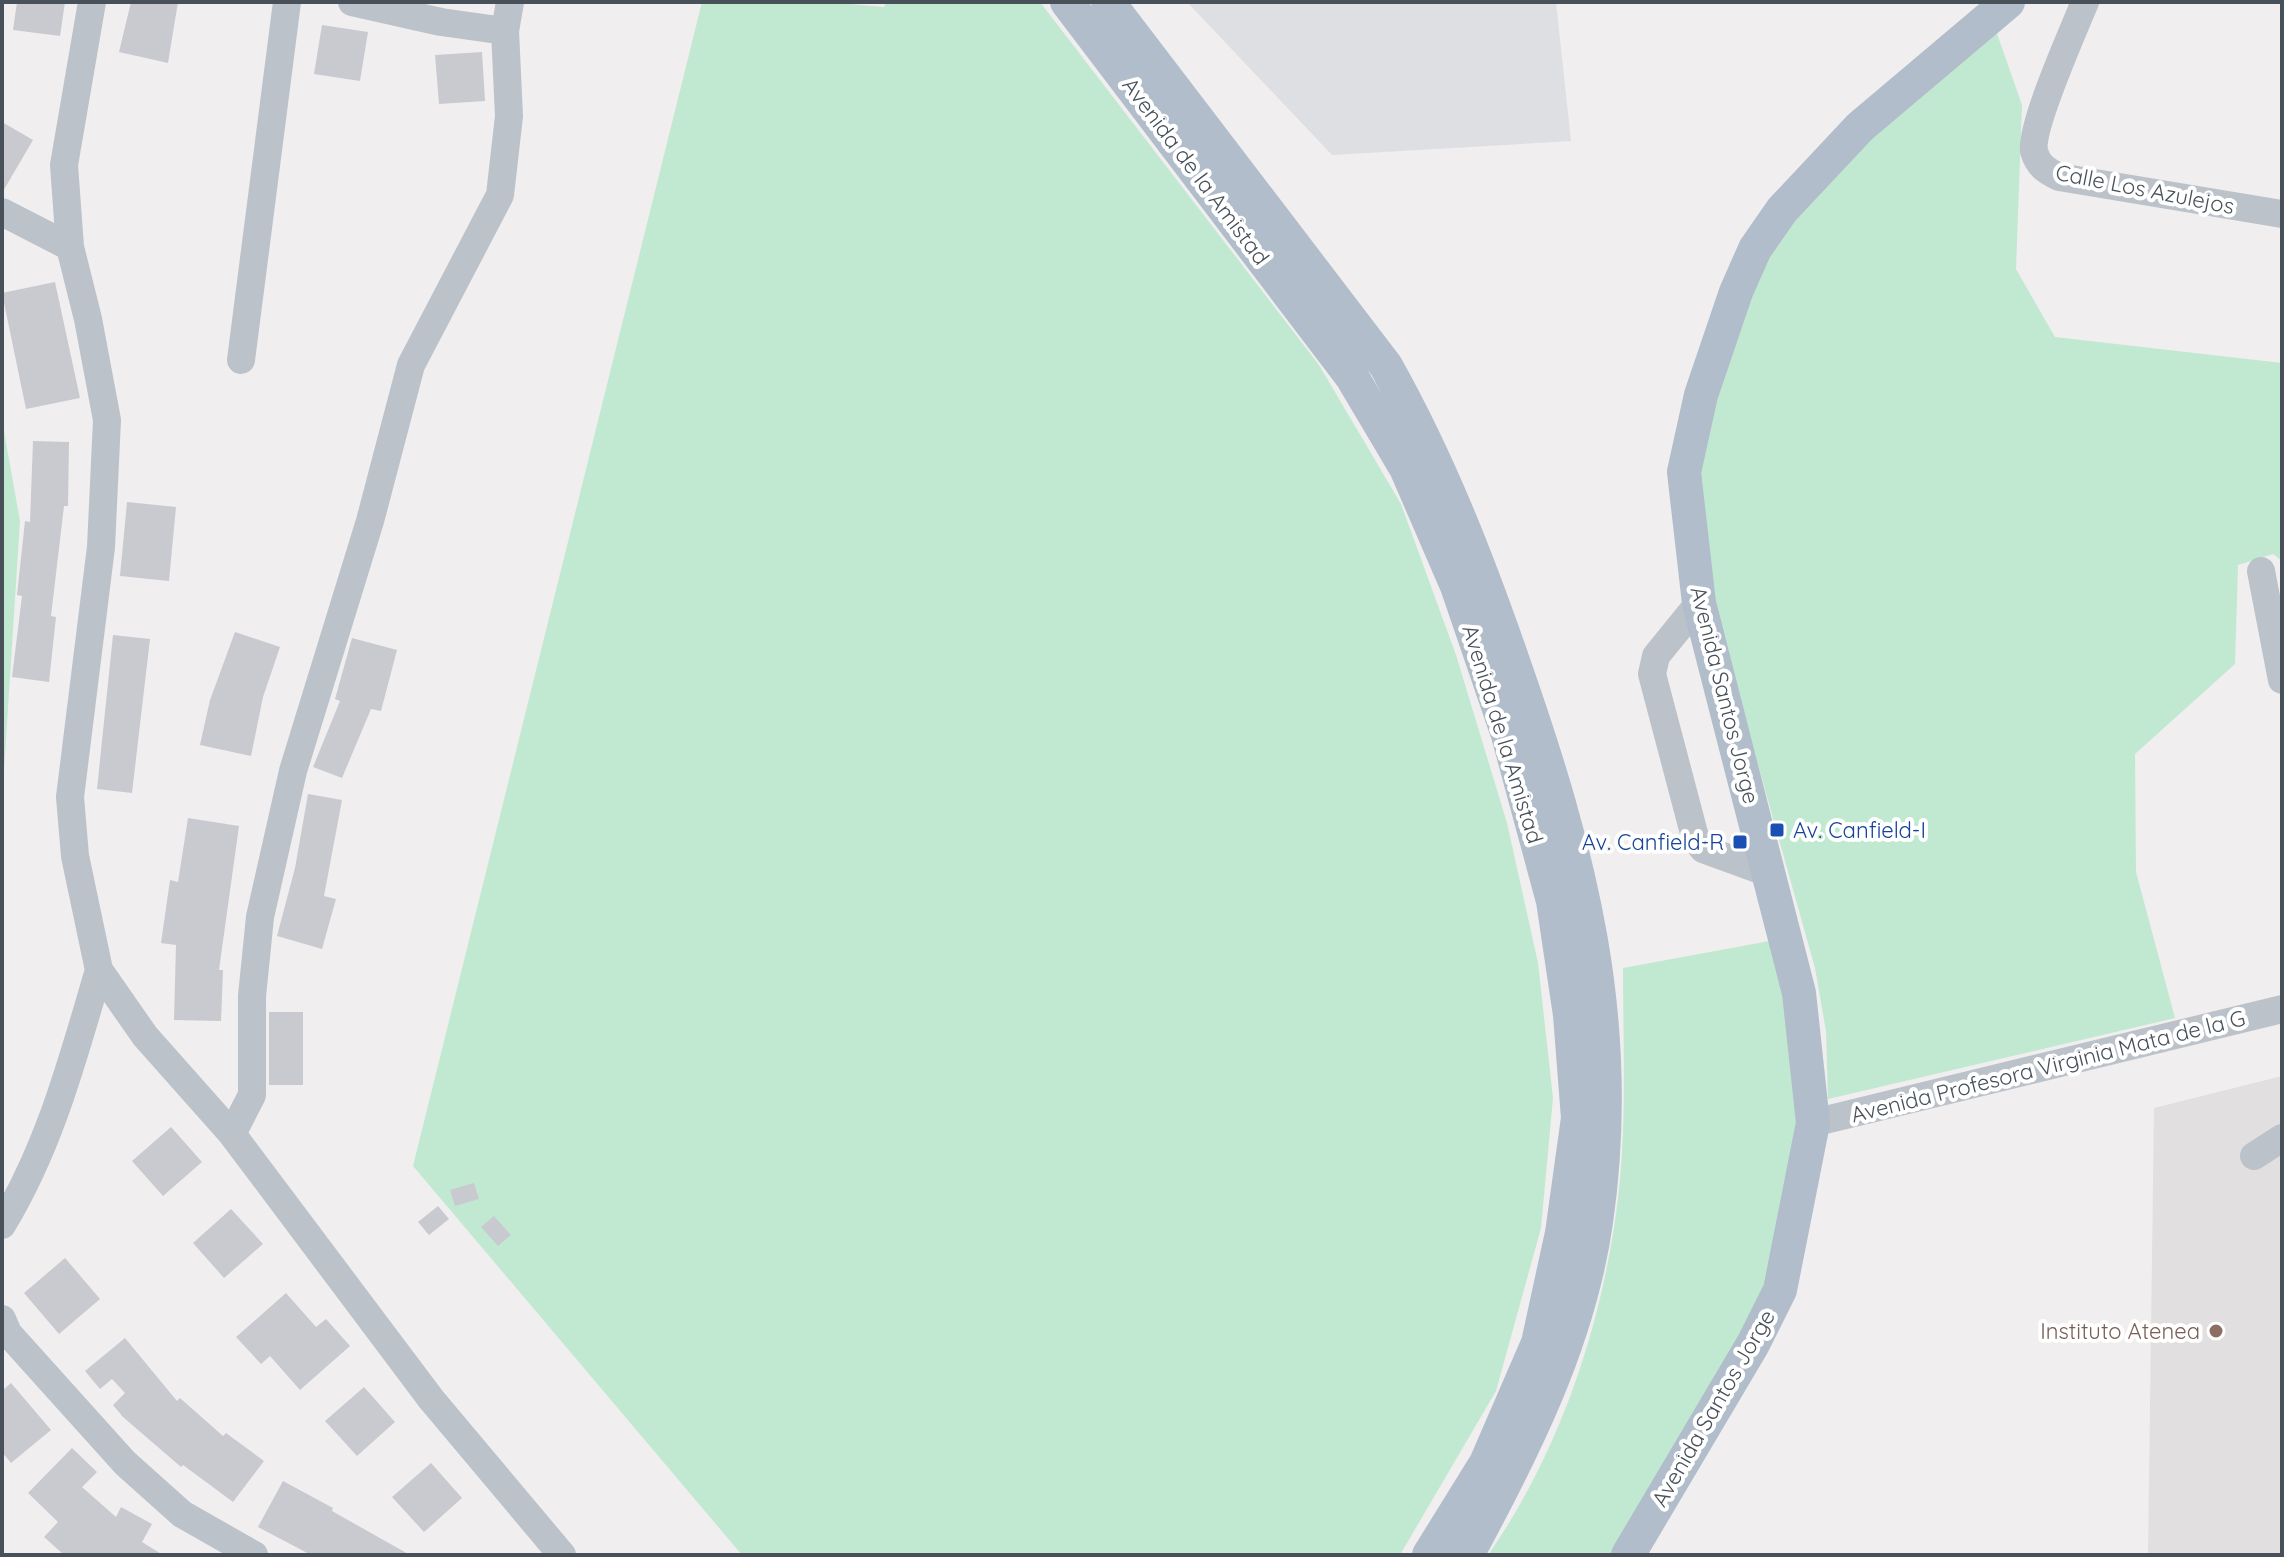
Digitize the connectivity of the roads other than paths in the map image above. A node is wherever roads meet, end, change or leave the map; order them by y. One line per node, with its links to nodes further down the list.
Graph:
1 (92, 2): 12 (street)
2 (287, 2): 13 (street)
3 (352, 2): 9 (street)
4 (510, 2): 9 (street)
5 (1067, 2): 28 (main road, Avenida de la Amistad)
6 (1108, 2): 29 (main road, Avenida de la Amistad)
7 (2008, 2): 15 (main road, Avenida Santos Jorge)
8 (2085, 2): 11 (street, Calle Los Azulejos)
9 (505, 31): 21 (street)
10 (2, 212): 12 (street)
11 (2282, 214)
12 (70, 247): 18 (street)
13 (241, 360)
14 (2261, 571): 16 (street)
15 (1699, 603): 17 (main road, Avenida Santos Jorge); 17 (street)
16 (2282, 680)
17 (1769, 873): 20 (main road, Avenida Santos Jorge)
18 (99, 970): 21 (street); 24 (street)
19 (2282, 1009): 20 (street, Avenida Profesora Virginia Mata de la G)
20 (1813, 1123): 30 (main road, Avenida Santos Jorge)
21 (232, 1134): 27 (street)
22 (2282, 1138): 23 (street)
23 (2254, 1156)
24 (2, 1225)
25 (2, 1319): 26 (street)
26 (254, 1555)
27 (562, 1555)
28 (1429, 1555)
29 (1467, 1555)
30 (1628, 1555)

